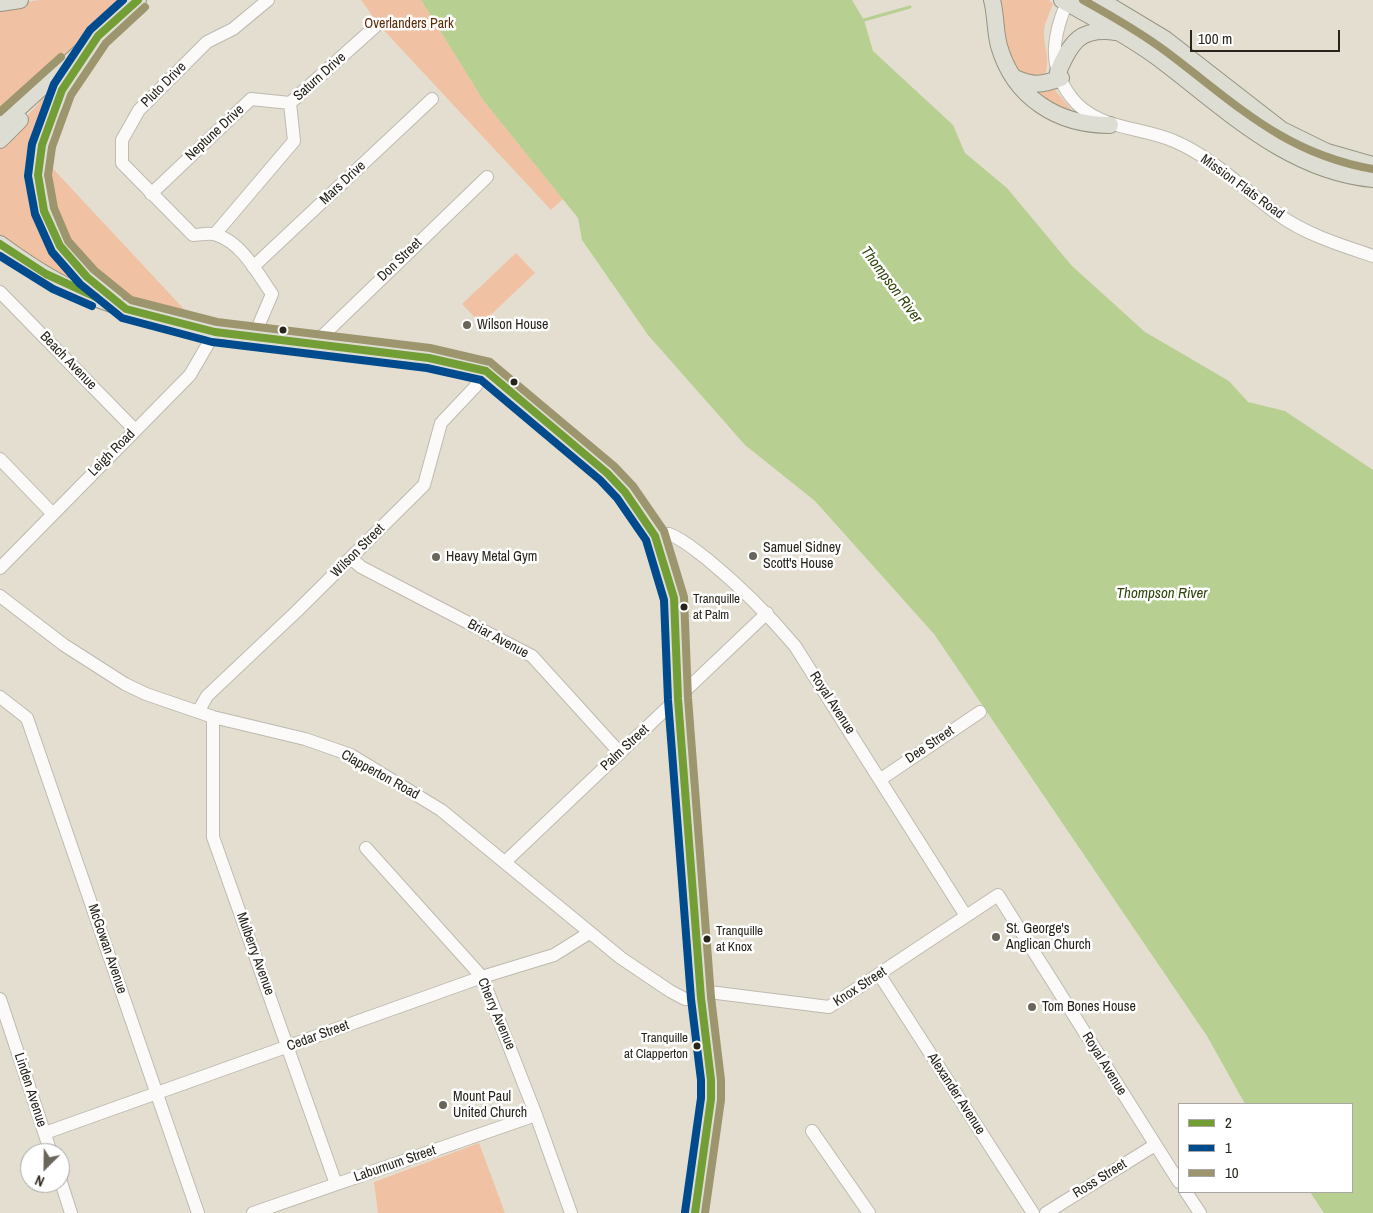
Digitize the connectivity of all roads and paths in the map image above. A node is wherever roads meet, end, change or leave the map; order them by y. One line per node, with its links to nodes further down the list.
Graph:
1 (20, 0): 7 (main road)
2 (138, 0): 10 (main road)
3 (268, 0): 22 (street, Pluto Drive)
4 (992, 0): 13 (main road)
5 (1100, 0): 19 (main road)
6 (1066, 1): 9 (main road); 12 (street, Mission Flats Road)
7 (0, 3)
8 (378, 24): 15 (street, Saturn Drive)
9 (1121, 33): 12 (main road); 21 (main road)
10 (98, 36): 11 (main road); 28 (main road)
11 (66, 66): 16 (main road); 18 (main road)
12 (1059, 75): 13 (main road); 17 (street, Mission Flats Road)
13 (1015, 78): 17 (main road)
14 (432, 99): 26 (street, Mars Drive)
15 (290, 103): 22 (street, Neptune Drive); 23 (street, Saturn Drive)
16 (0, 125)
17 (1110, 125): 25 (street, Mission Flats Road)
18 (0, 140)
19 (1373, 165)
20 (487, 177): 31 (street, Don Street)
21 (1373, 179)
22 (151, 194): 23 (street, Pluto Drive)
23 (215, 234): 26 (street)
24 (0, 244): 28 (main road)
25 (1373, 256)
26 (254, 267): 30 (street)
27 (0, 292): 33 (street, Beach Avenue)
28 (126, 309): 29 (main road)
29 (215, 332): 30 (main road); 33 (street, Leigh Road)
30 (254, 336): 31 (main road)
31 (314, 344): 32 (main road)
32 (486, 371): 36 (main road); 37 (street, Wilson Street)
33 (136, 430): 35 (street, Leigh Road)
34 (0, 459): 35 (street)
35 (52, 513): 38 (street, Leigh Road)
36 (655, 536): 40 (street, Royal Avenue); 42 (main road)
37 (351, 558): 43 (street, Wilson Street); 46 (street, Briar Avenue)
38 (0, 568)
39 (0, 596): 43 (street, Clapperton Road)
40 (767, 613): 42 (street, Palm Street); 47 (street, Royal Avenue)
41 (0, 697): 58 (street, McGowan Avenue)
42 (678, 699): 46 (street, Palm Street); 55 (main road)
43 (198, 712): 45 (street, Clapperton Road)
44 (980, 712): 47 (street, Dee Street)
45 (213, 717): 49 (street, Clapperton Road); 57 (street, Mulberry Avenue)
46 (620, 753): 49 (street, Palm Street)
47 (881, 779): 51 (street, Royal Avenue)
48 (366, 848): 54 (street, Cherry Avenue)
49 (505, 862): 52 (street, Clapperton Road)
50 (998, 895): 51 (street, Knox Street); 63 (street, Royal Avenue)
51 (966, 916): 53 (street, Knox Street)
52 (589, 933): 54 (street, Cedar Street); 55 (street, Clapperton Road)
53 (879, 974): 55 (street, Knox Street); 74 (street, Alexander Avenue)
54 (482, 977): 57 (street, Cedar Street); 59 (street, Cherry Avenue)
55 (701, 994): 72 (main road)
56 (0, 999): 61 (street, Linden Avenue)
57 (288, 1047): 58 (street, Cedar Street); 65 (street, Mulberry Avenue)
58 (156, 1094): 61 (street, Cedar Street); 69 (street, McGowan Avenue)
59 (536, 1115): 65 (street, Laburnum Street); 71 (street, Cherry Avenue)
60 (812, 1130): 73 (street)
61 (45, 1133): 62 (street, Linden Avenue)
62 (48, 1143)
63 (1154, 1145): 64 (street, Royal Avenue); 75 (street, Ross Street)
64 (1178, 1181)
65 (336, 1184): 70 (street, Laburnum Street)
66 (65, 1193): 68 (street)
67 (1187, 1193): 76 (street)
68 (71, 1213)
69 (198, 1213)
70 (253, 1213)
71 (571, 1213)
72 (695, 1213)
73 (869, 1213)
74 (1033, 1213)
75 (1046, 1213)
76 (1200, 1213)

